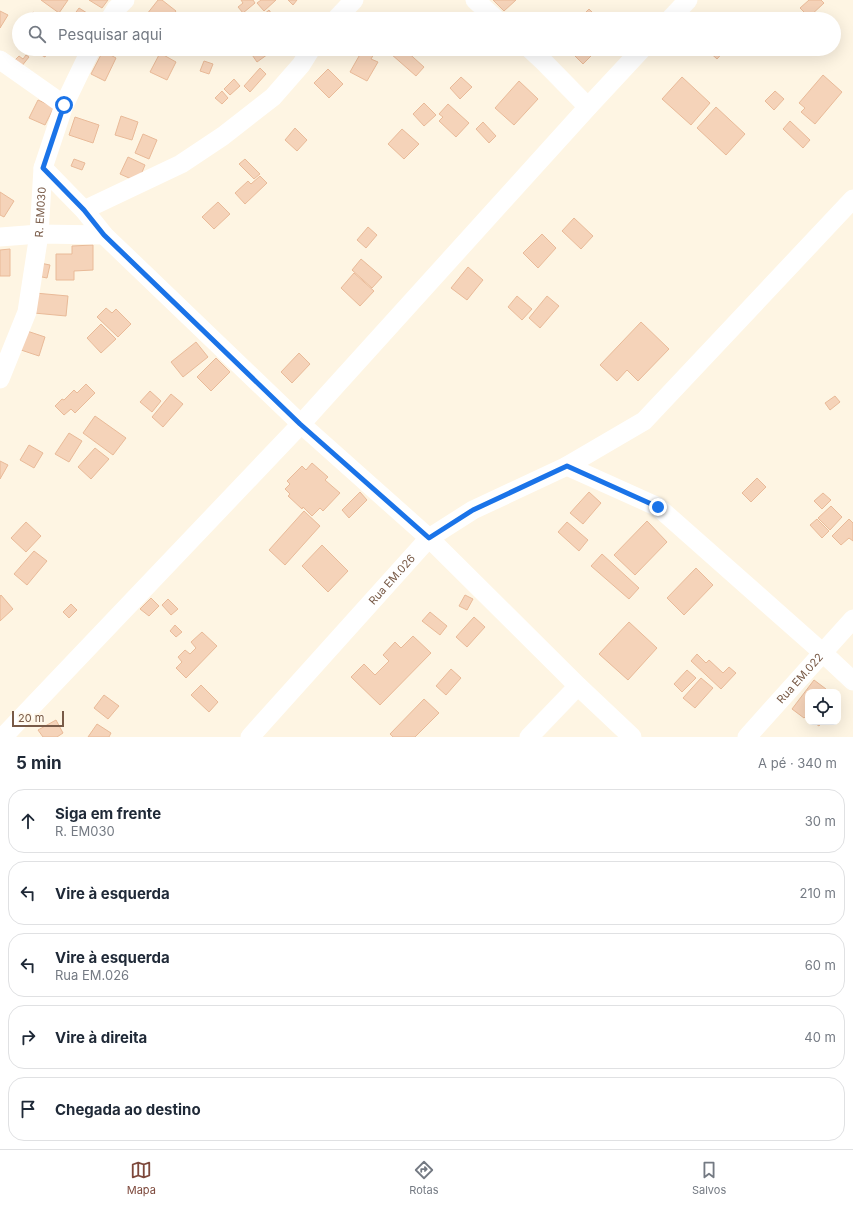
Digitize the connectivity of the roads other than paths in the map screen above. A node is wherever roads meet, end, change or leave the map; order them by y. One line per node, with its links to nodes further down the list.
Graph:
1 (125, 0): 5 (street)
2 (354, 0): 6 (street)
3 (475, 0): 7 (street)
4 (688, 0): 8 (street)
5 (114, 12)
6 (343, 12)
7 (488, 12)
8 (677, 12)
9 (88, 56): 14 (street, R. EM030)
10 (307, 56): 18 (street)
11 (537, 56): 15 (street)
12 (635, 56): 15 (street)
13 (0, 60): 14 (street)
14 (64, 105): 16 (street, R. EM030)
15 (588, 107): 23 (street)
16 (43, 168): 18 (street); 19 (street, R. EM030)
17 (853, 199): 24 (street, Rua EM.026)
18 (84, 210): 20 (street)
19 (39, 234): 20 (street); 21 (street); 22 (street, R. EM030)
20 (104, 235): 23 (street)
21 (0, 236)
22 (0, 379)
23 (300, 424): 25 (street); 30 (street)
24 (567, 466): 25 (street, Rua EM.026); 27 (street)
25 (429, 538): 29 (street); 31 (street, Rua EM.026)
26 (853, 619): 27 (street, Rua EM.022)
27 (823, 653): 28 (street); 34 (street, Rua EM.022)
28 (853, 681)
29 (578, 686): 32 (street); 33 (street)
30 (2, 737)
31 (250, 737)
32 (529, 737)
33 (632, 737)
34 (747, 737)

